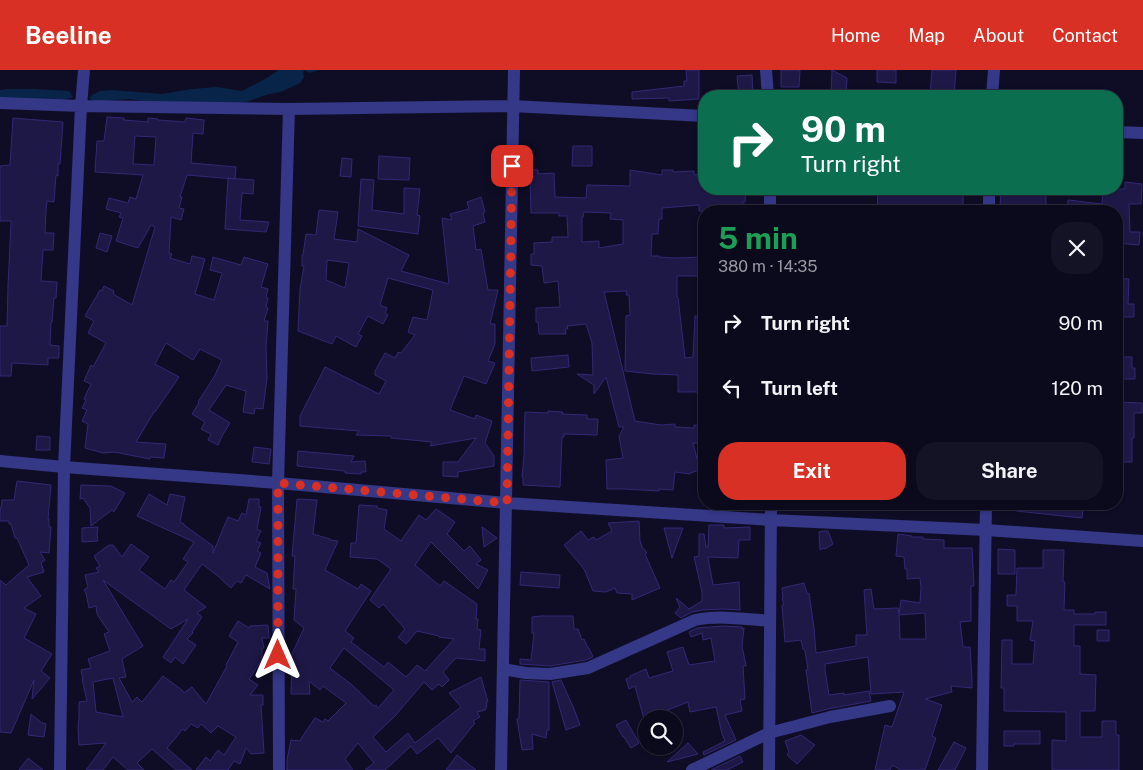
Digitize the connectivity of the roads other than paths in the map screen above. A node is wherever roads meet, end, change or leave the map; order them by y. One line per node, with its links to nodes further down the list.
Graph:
1 (84, 70): 8 (street)
2 (514, 70): 9 (street)
3 (766, 70): 5 (street)
4 (994, 70): 6 (street)
5 (768, 90)
6 (992, 90)
7 (0, 103): 8 (street)
8 (81, 106): 10 (street); 15 (street)
9 (512, 106): 10 (street); 11 (street); 17 (street)
10 (289, 109): 16 (street)
11 (698, 116)
12 (1123, 132): 13 (street)
13 (1143, 133)
14 (0, 461): 15 (street)
15 (64, 467): 16 (street); 27 (street)
16 (278, 483): 17 (street); 28 (street)
17 (507, 503): 20 (street); 24 (street)
18 (771, 510): 20 (street)
19 (986, 510): 21 (street)
20 (771, 520): 21 (street); 23 (street)
21 (986, 530): 22 (street); 32 (street)
22 (1143, 541)
23 (770, 621): 24 (street); 26 (street)
24 (503, 669): 29 (street)
25 (890, 706): 26 (street)
26 (769, 733): 30 (street); 31 (street)
27 (60, 770)
28 (279, 770)
29 (501, 770)
30 (692, 770)
31 (769, 770)
32 (982, 770)

